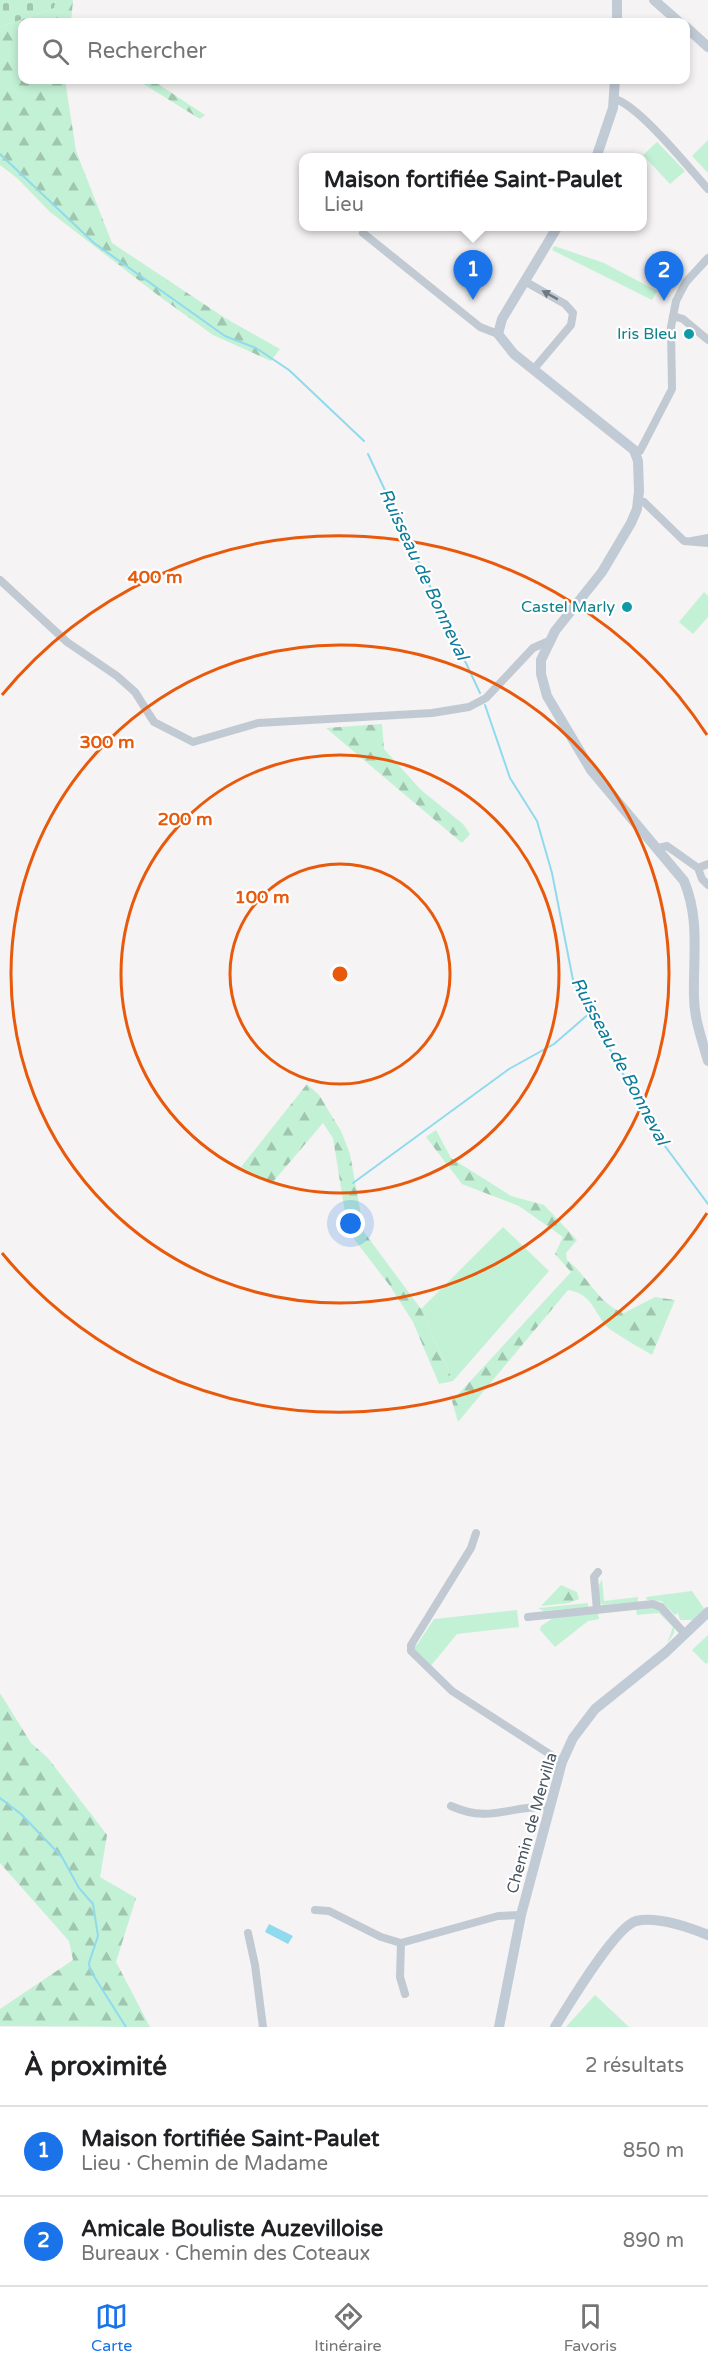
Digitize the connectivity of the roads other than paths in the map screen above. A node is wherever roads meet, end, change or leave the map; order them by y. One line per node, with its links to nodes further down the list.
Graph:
1 (654, 0): 4 (street)
2 (618, 1): 3 (street)
3 (617, 18)
4 (674, 18)
5 (690, 31): 6 (street)
6 (708, 47)
7 (615, 84): 8 (street)
8 (614, 104): 9 (street); 10 (street)
9 (598, 153)
10 (708, 189)
11 (555, 231): 14 (street)
12 (363, 233): 16 (street)
13 (708, 258): 15 (street)
14 (526, 282): 16 (street); 18 (street, one-way to 14)
15 (673, 316): 17 (street); 19 (street)
16 (498, 334): 18 (street)
17 (708, 340)
18 (533, 370): 19 (street)
19 (636, 453): 20 (street)
20 (638, 501): 22 (street); 25 (street)
21 (708, 538): 22 (street)
22 (692, 541): 23 (street)
23 (708, 543)
24 (0, 580): 25 (street)
25 (549, 642): 26 (street)
26 (658, 848): 28 (street); 30 (street)
27 (708, 864): 28 (street)
28 (698, 868): 29 (street)
29 (708, 885)
30 (708, 1061)
31 (476, 1533): 37 (street)
32 (598, 1572): 33 (street)
33 (597, 1610): 35 (street); 36 (street)
34 (708, 1612): 36 (street, Chemin de Mervilla)
35 (528, 1617)
36 (686, 1634): 37 (street, Chemin de Mervilla)
37 (562, 1762): 39 (street, Chemin de Mervilla)
38 (451, 1806): 39 (street)
39 (550, 1808): 41 (street, Chemin de Mervilla)
40 (315, 1910): 44 (street)
41 (520, 1920): 44 (street); 47 (street, Chemin de Mervilla)
42 (248, 1933): 46 (street)
43 (708, 1935): 48 (street)
44 (401, 1943): 45 (street)
45 (405, 1994)
46 (263, 2027)
47 (499, 2027)
48 (555, 2027)

